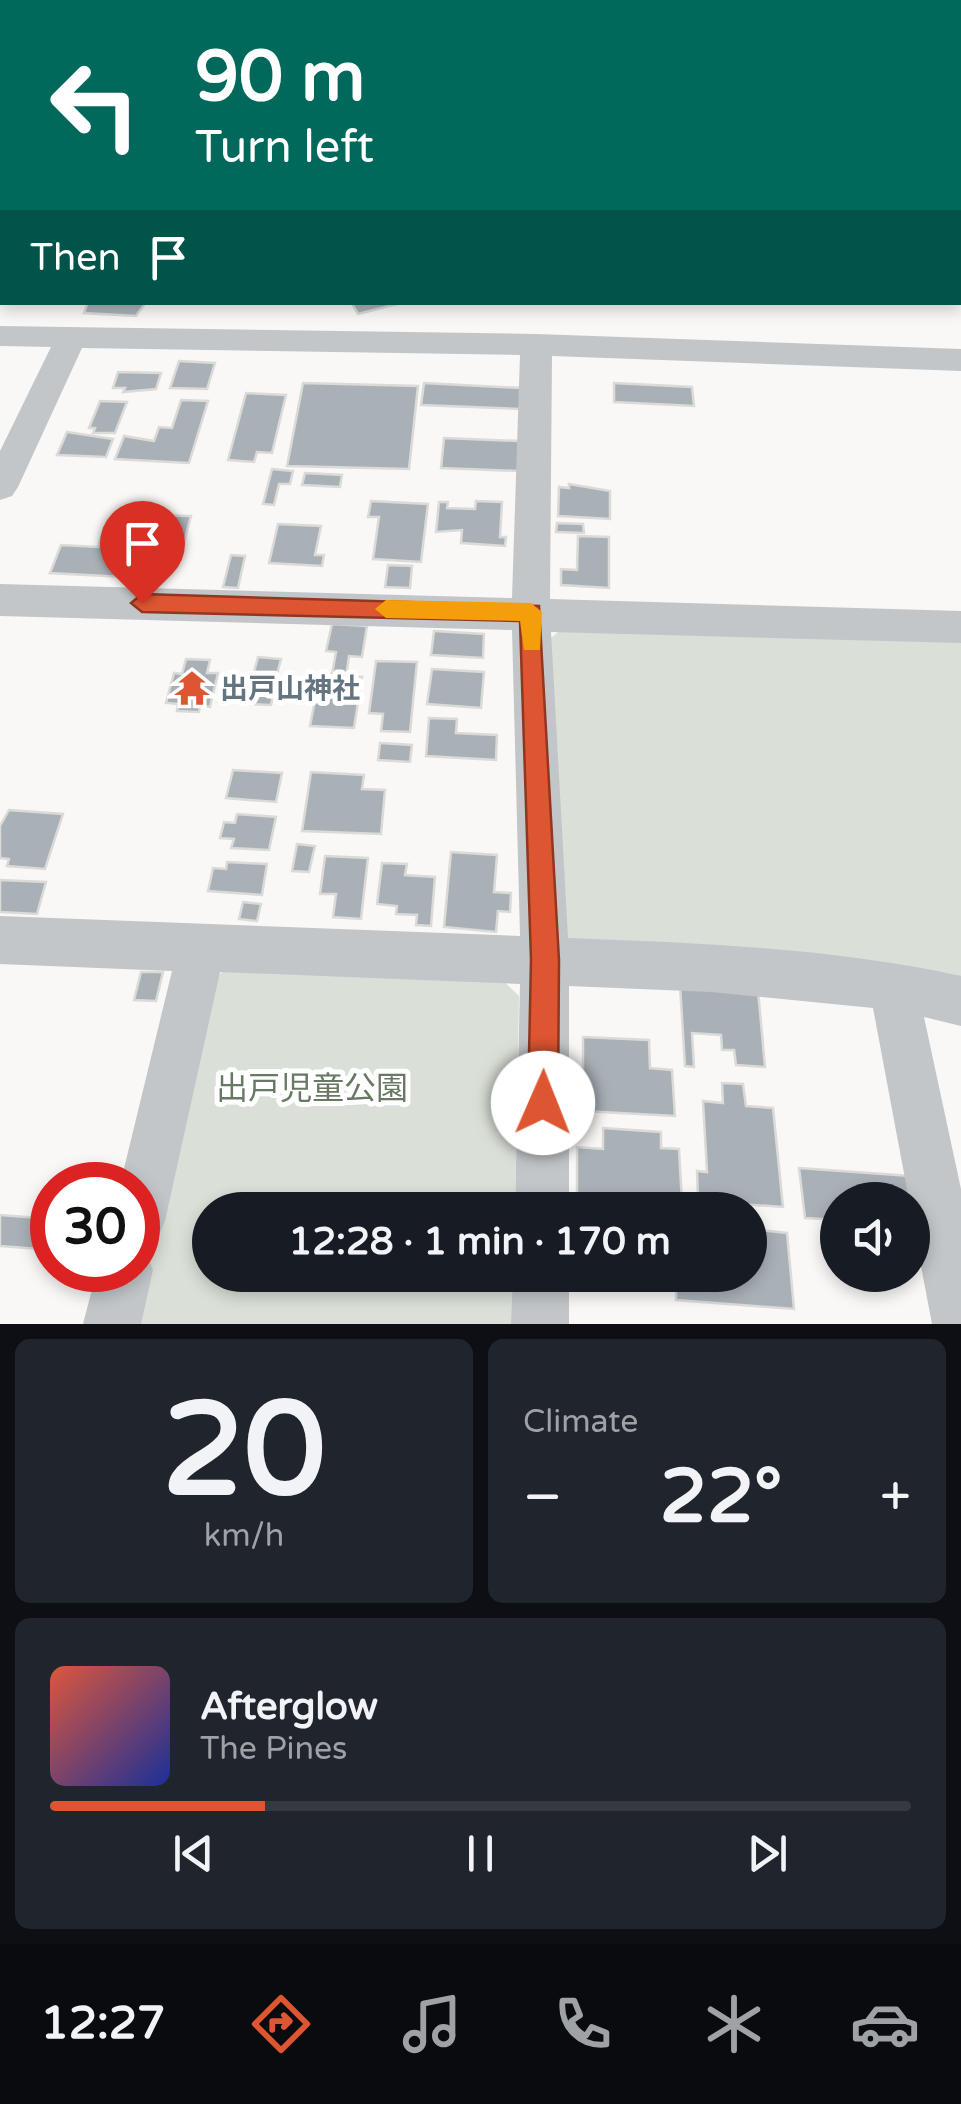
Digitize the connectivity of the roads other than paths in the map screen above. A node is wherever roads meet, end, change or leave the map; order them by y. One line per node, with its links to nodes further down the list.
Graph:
1 (0, 336): 2 (street)
2 (71, 338): 3 (street); 5 (street)
3 (536, 345): 4 (street); 8 (street)
4 (961, 360)
5 (15, 422): 6 (street)
6 (0, 486)
7 (0, 600): 8 (street)
8 (531, 612): 9 (street); 12 (street)
9 (961, 627)
10 (0, 940): 11 (street)
11 (200, 948): 12 (street); 15 (street)
12 (545, 960): 13 (street); 16 (street)
13 (893, 986): 14 (street); 21 (street)
14 (961, 1001)
15 (152, 1162)
16 (542, 1192)
17 (120, 1292): 19 (street)
18 (540, 1292): 20 (street)
19 (112, 1324)
20 (540, 1324)
21 (960, 1324)

